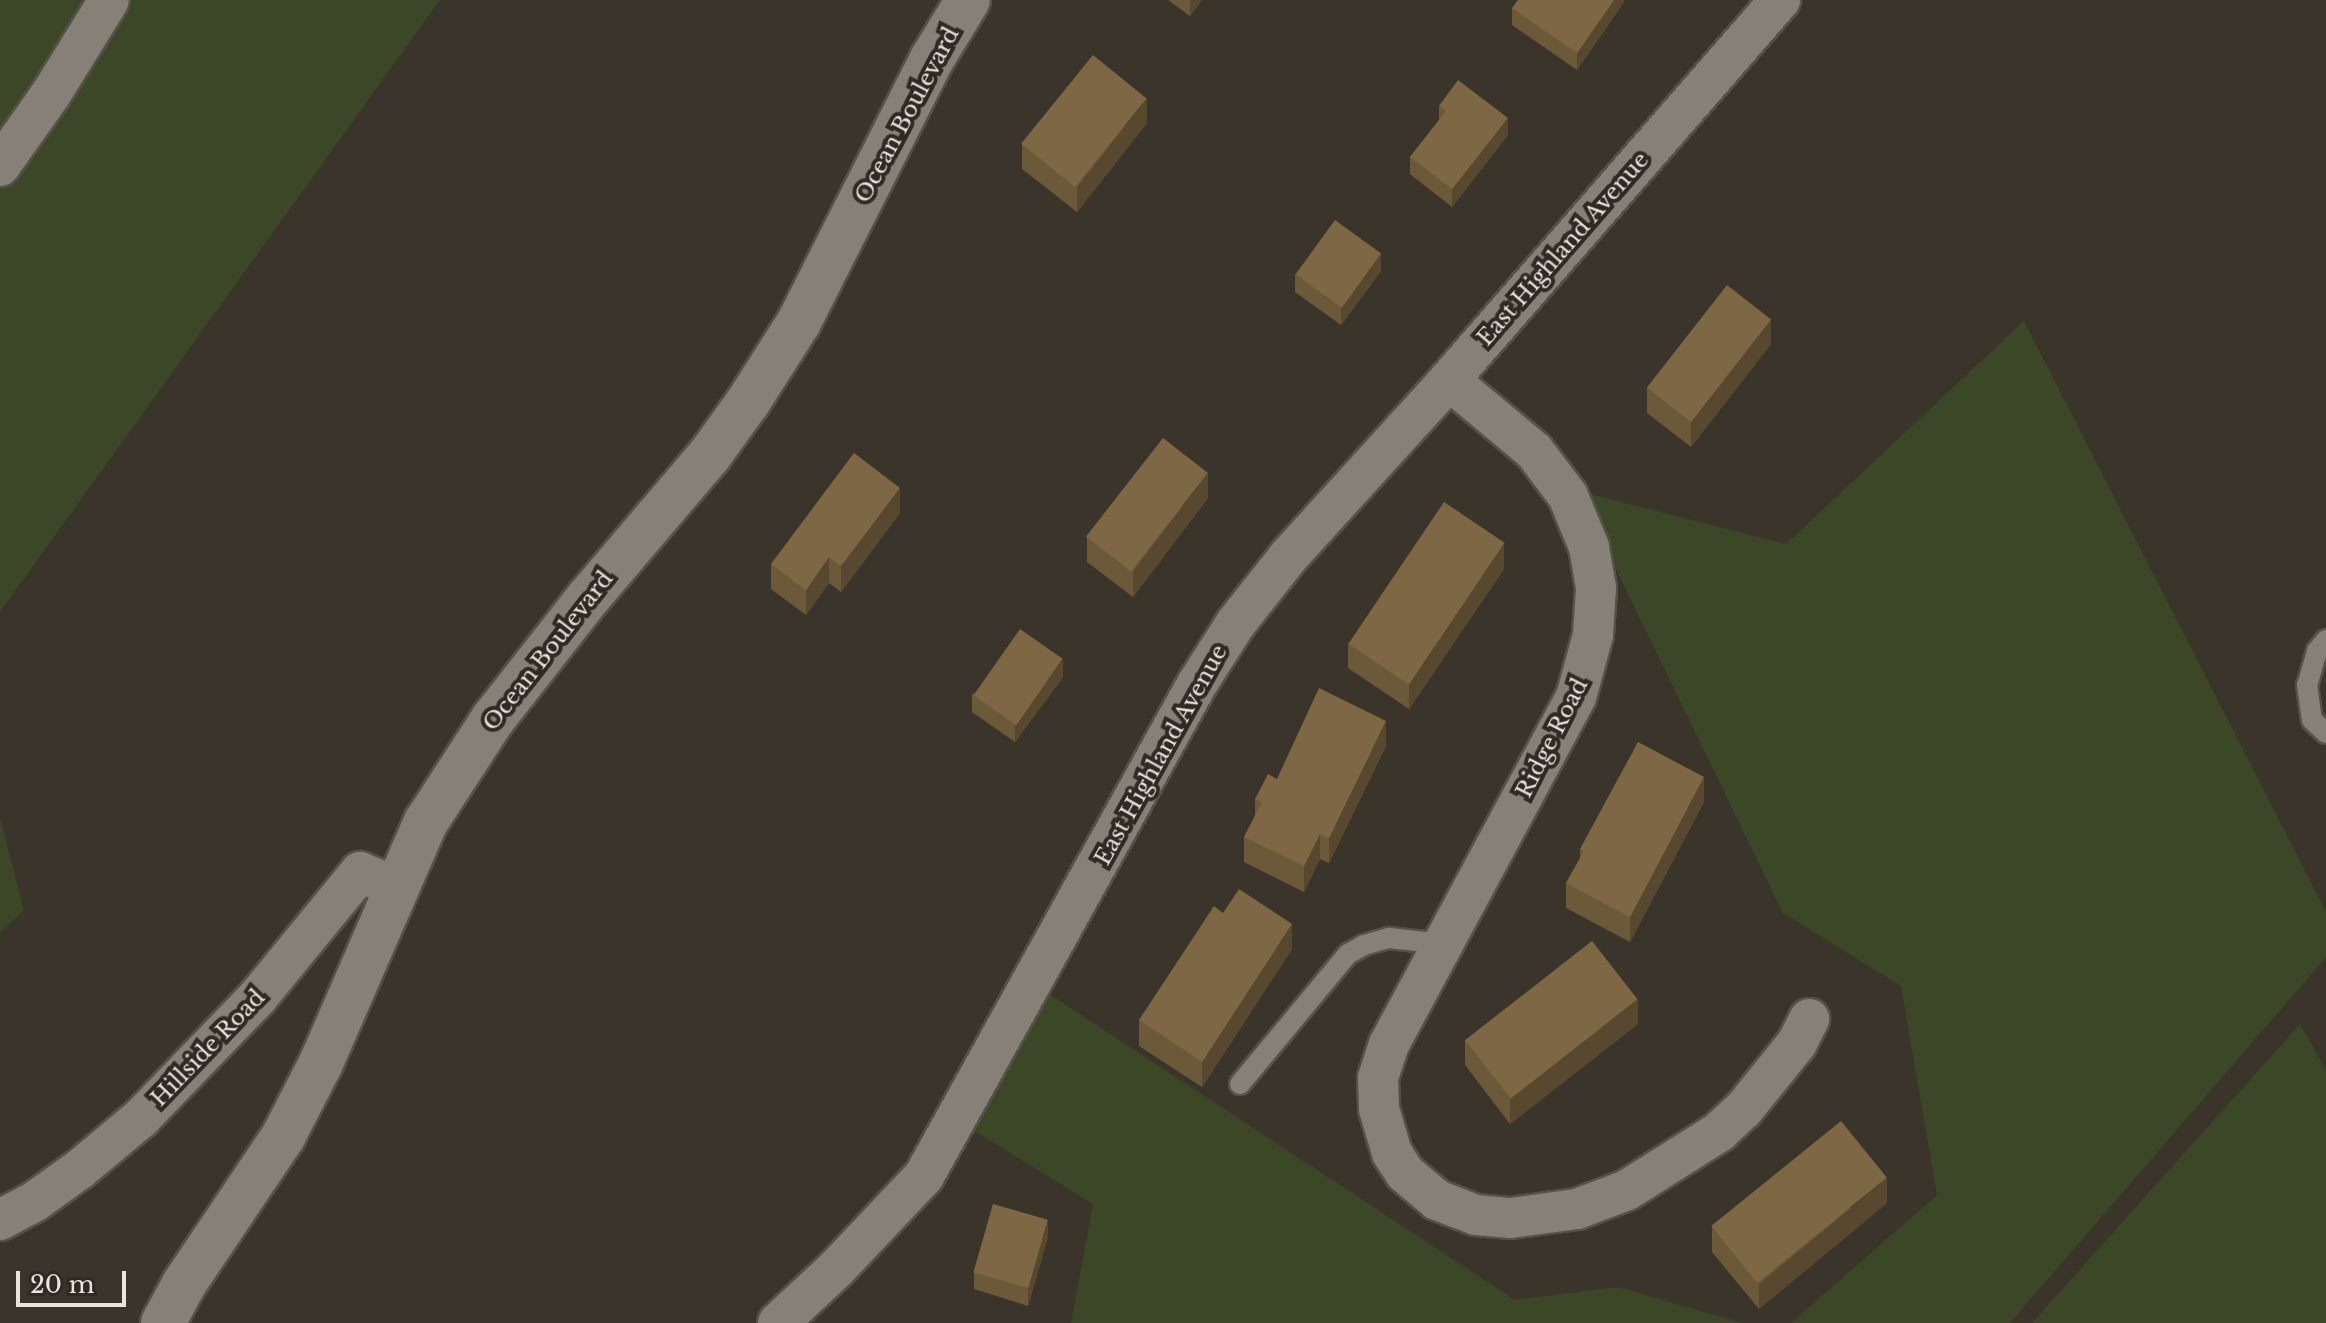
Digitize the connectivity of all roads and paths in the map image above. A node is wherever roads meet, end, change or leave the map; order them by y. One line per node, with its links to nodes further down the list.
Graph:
1 (109, 0): 4 (street)
2 (968, 0): 8 (street, Ocean Boulevard)
3 (1780, 0): 5 (street, East Highland Avenue)
4 (0, 166)
5 (1449, 380): 9 (street, Ridge Road); 14 (street, East Highland Avenue)
6 (2326, 640): 7 (lane)
7 (2326, 733)
8 (396, 887): 12 (street, Hillside Road); 13 (street, Ocean Boulevard)
9 (1444, 944): 10 (street, Ridge Road); 11 (lane)
10 (1809, 1019)
11 (1240, 1084)
12 (0, 1220)
13 (163, 1323)
14 (778, 1323)

